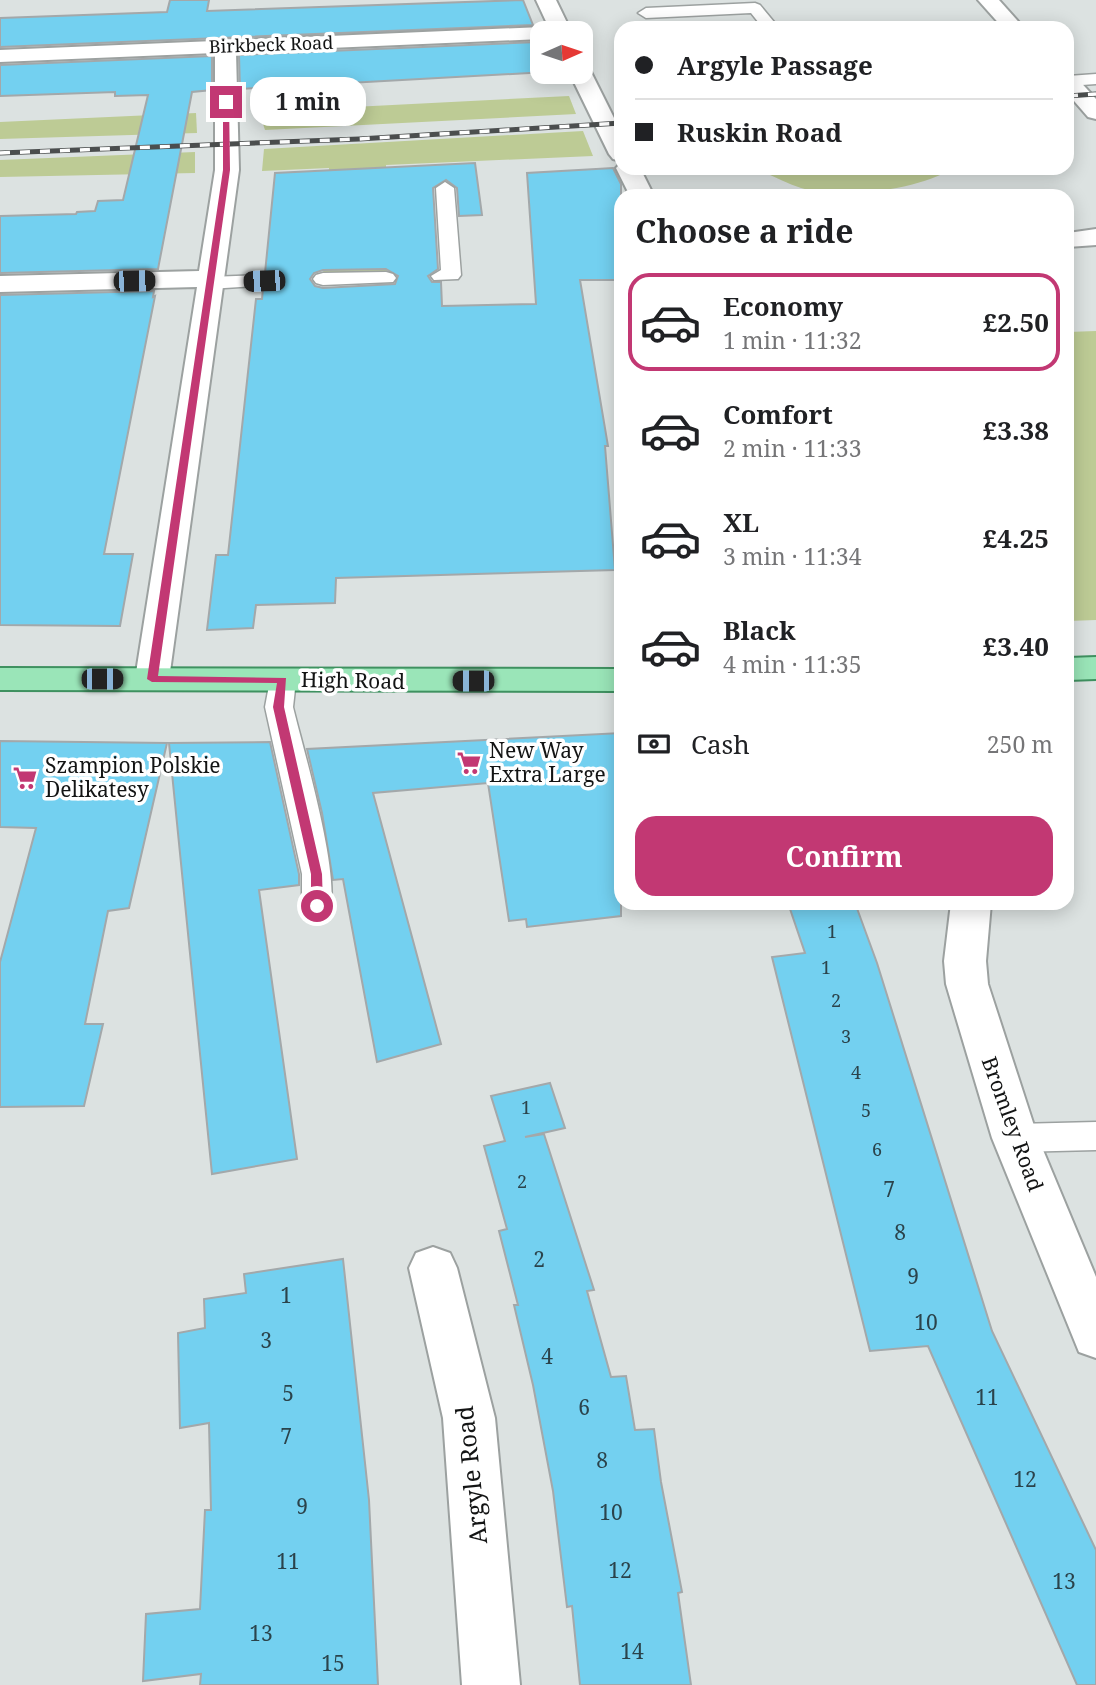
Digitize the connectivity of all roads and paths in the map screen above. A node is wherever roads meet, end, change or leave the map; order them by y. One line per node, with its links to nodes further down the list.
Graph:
1 (546, 0): 4 (street)
2 (988, 0): 6 (street)
3 (646, 13): 5 (lane)
4 (556, 21)
5 (765, 21)
6 (1008, 21)
7 (530, 34): 8 (street, Birkbeck Road)
8 (225, 47): 9 (street, Birkbeck Road); 22 (street)
9 (0, 56)
10 (1096, 79): 12 (lane)
11 (593, 81): 15 (street)
12 (1074, 81)
13 (1074, 88): 14 (street)
14 (1094, 107)
15 (614, 136)
16 (445, 188): 19 (lane)
17 (1096, 237): 18 (street)
18 (1074, 239)
19 (441, 276)
20 (386, 278): 21 (lane)
21 (323, 279)
22 (209, 281): 23 (lane); 24 (street); 28 (street)
23 (264, 281)
24 (0, 284)
25 (1096, 668): 26 (main road)
26 (1074, 669)
27 (0, 678): 28 (main road, High Road)
28 (152, 679): 29 (main road, High Road)
29 (283, 680): 30 (main road, High Road); 31 (lane)
30 (614, 680)
31 (317, 906)
32 (970, 910): 34 (street, Bromley Road)
33 (1096, 1136): 34 (lane)
34 (1015, 1139): 36 (street, Bromley Road)
35 (433, 1268): 37 (street, Argyle Road)
36 (1096, 1336)
37 (491, 1685)

